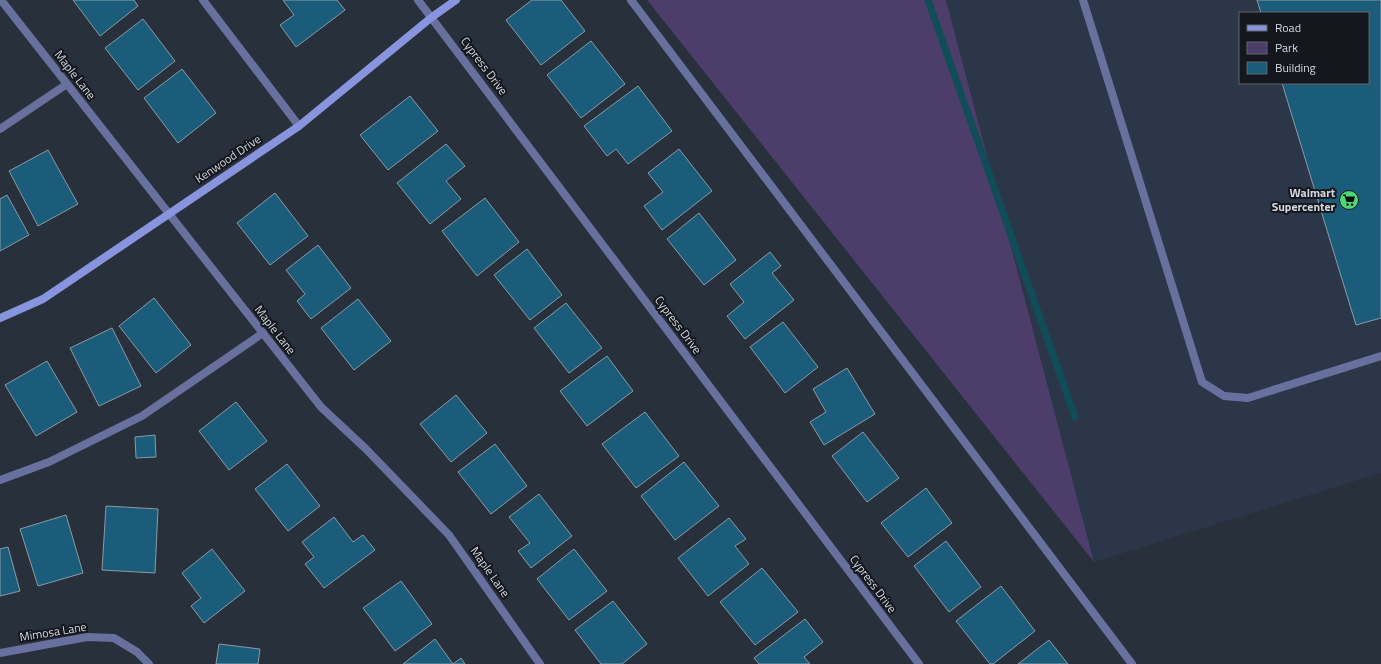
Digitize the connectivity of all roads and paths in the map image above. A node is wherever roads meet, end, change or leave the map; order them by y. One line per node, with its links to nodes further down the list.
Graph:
1 (1, 0): 8 (street, Maple Lane)
2 (203, 0): 9 (street)
3 (418, 0): 7 (street, Cypress Drive)
4 (456, 0): 7 (street, Kenwood Drive)
5 (631, 0): 20 (street)
6 (1082, 0): 14 (street)
7 (432, 17): 9 (street, Kenwood Drive); 19 (street, Cypress Drive)
8 (67, 84): 10 (street); 11 (street, Maple Lane)
9 (299, 126): 11 (street, Kenwood Drive)
10 (0, 129)
11 (169, 214): 12 (street, Kenwood Drive); 13 (street, Maple Lane)
12 (0, 318)
13 (263, 333): 15 (street); 18 (street, Maple Lane)
14 (1381, 356)
15 (0, 480)
16 (0, 653): 17 (street, Mimosa Lane)
17 (149, 664)
18 (540, 664)
19 (919, 664)
20 (1132, 664)

